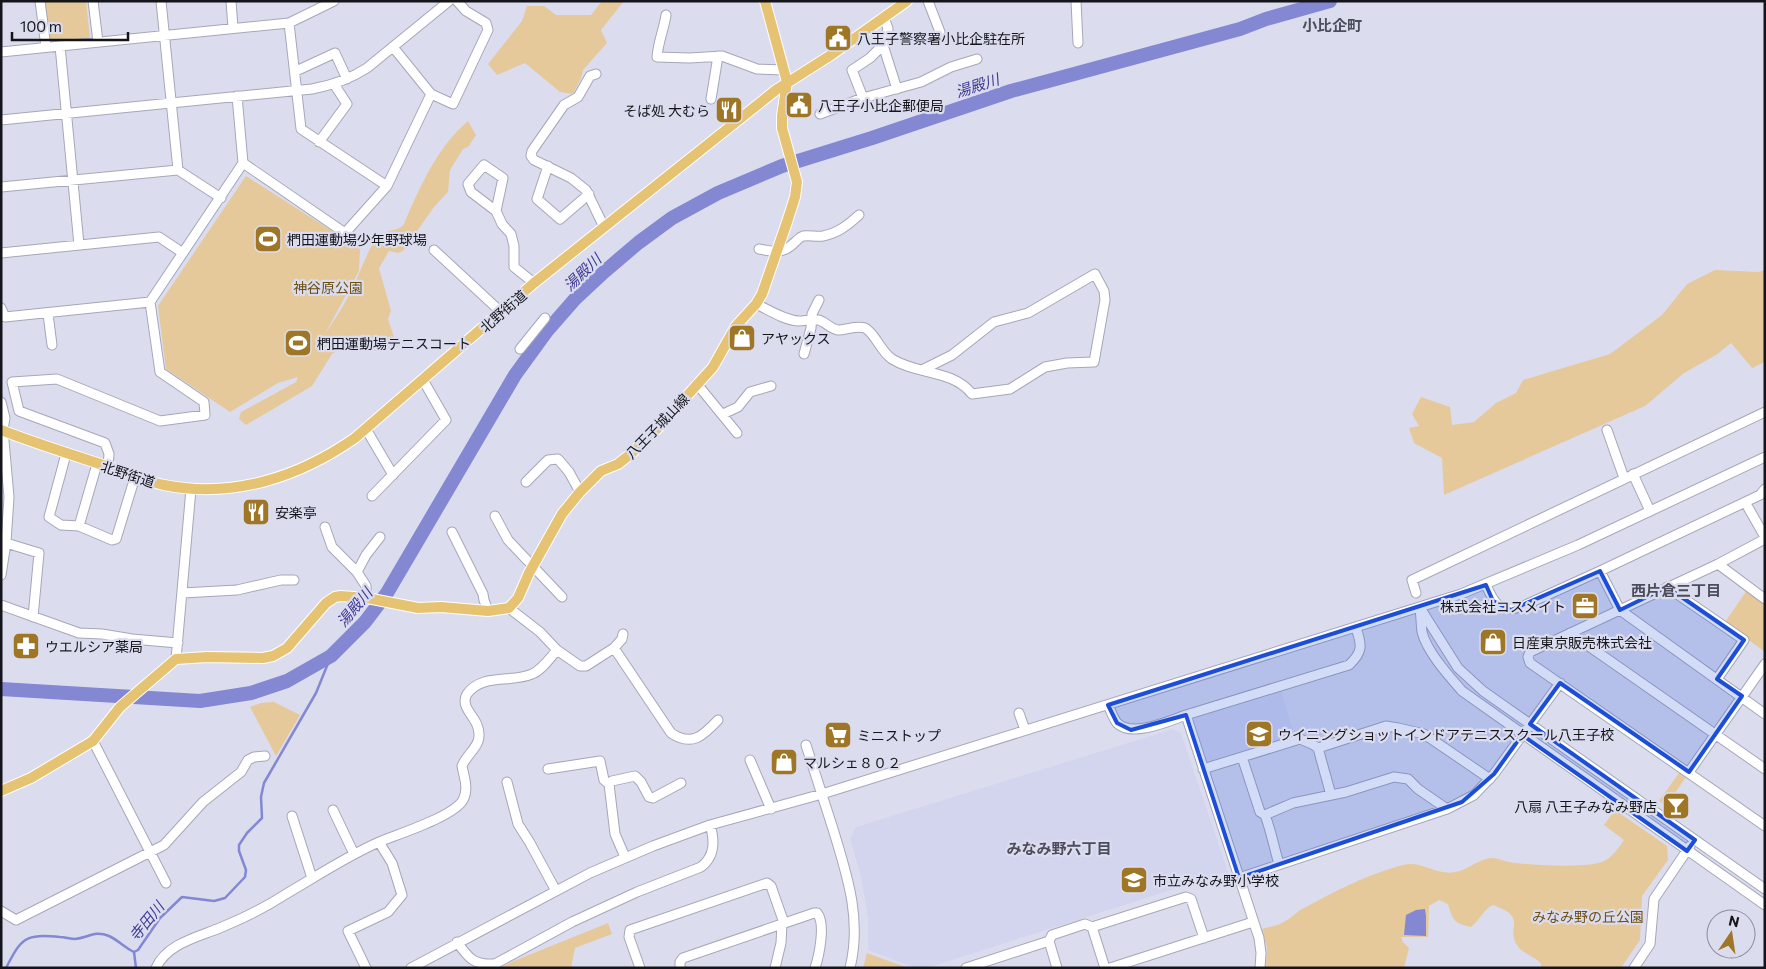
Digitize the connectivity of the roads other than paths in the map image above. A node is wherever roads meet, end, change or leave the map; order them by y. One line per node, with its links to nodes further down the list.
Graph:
1 (40, 1): 22 (street)
2 (93, 1): 18 (street)
3 (161, 1): 17 (street)
4 (231, 1): 15 (street)
5 (334, 1): 14 (street)
6 (449, 1): 23 (street)
7 (457, 1): 35 (street)
8 (765, 1): 27 (main road)
9 (907, 1): 13 (main road, 北野街道)
10 (928, 1): 16 (street)
11 (1076, 1): 19 (street)
12 (666, 15): 25 (street)
13 (884, 17): 20 (street); 31 (main road, 北野街道)
14 (289, 23): 15 (street); 28 (street)
15 (233, 28): 17 (street)
16 (940, 32)
17 (165, 35): 18 (street); 39 (street)
18 (98, 42): 21 (street)
19 (1078, 43)
20 (883, 45): 33 (street); 37 (street)
21 (60, 46): 22 (street); 40 (street)
22 (46, 47): 24 (street)
23 (393, 47): 30 (street); 35 (street)
24 (1, 52)
25 (718, 56): 27 (street); 38 (street)
26 (977, 59): 33 (street)
27 (784, 70): 31 (main road)
28 (296, 71): 30 (street); 34 (street)
29 (596, 74): 45 (street)
30 (347, 79): 32 (street)
31 (787, 82): 54 (main road, 北野街道); 60 (main road, 八王子城山線)
32 (334, 84): 34 (street); 43 (street)
33 (897, 89): 37 (street)
34 (297, 90): 36 (street); 43 (street)
35 (431, 94): 48 (street)
36 (237, 96): 39 (street); 44 (street)
37 (863, 98): 41 (street)
38 (711, 99)
39 (172, 103): 40 (street); 46 (street)
40 (68, 113): 42 (street); 47 (street)
41 (820, 114)
42 (1, 120)
43 (319, 142): 48 (street)
44 (243, 163): 48 (street); 51 (street)
45 (548, 166): 50 (street); 50 (street)
46 (178, 170): 47 (street); 51 (street)
47 (74, 180): 49 (street); 55 (street)
48 (387, 186)
49 (1, 187)
50 (589, 194): 54 (street)
51 (221, 198): 59 (street)
52 (496, 211): 52 (street); 61 (street)
53 (859, 215): 60 (street)
54 (604, 227): 61 (main road, 北野街道)
55 (79, 245): 58 (street); 59 (street)
56 (759, 249): 60 (street)
57 (434, 250): 66 (street)
58 (1, 253)
59 (183, 253): 63 (street)
60 (777, 253): 64 (main road, 八王子城山線)
61 (534, 284): 66 (main road, 北野街道)
62 (819, 300): 69 (street)
63 (150, 302): 67 (street); 87 (street)
64 (756, 304): 69 (street); 75 (main road, 八王子城山線)
65 (1, 308): 67 (street)
66 (501, 312): 74 (main road, 北野街道)
67 (48, 314): 70 (street)
68 (545, 318): 71 (street)
69 (812, 320): 72 (street); 73 (street)
70 (52, 345)
71 (520, 349)
72 (804, 354)
73 (924, 369): 73 (street)
74 (423, 380): 81 (main road, 北野街道); 89 (street)
75 (698, 384): 79 (street); 95 (main road, 八王子城山線)
76 (771, 386): 79 (street)
77 (1, 402): 80 (street)
78 (1765, 412): 88 (street)
79 (723, 414): 83 (street)
80 (2, 429): 84 (main road, 北野街道); 101 (street)
81 (366, 429): 89 (street); 93 (main road, 北野街道)
82 (1607, 430): 91 (street)
83 (737, 433)
84 (66, 454): 86 (main road, 北野街道); 100 (street)
85 (1764, 458): 98 (street)
86 (97, 464): 87 (main road, 北野街道); 100 (street)
87 (108, 467): 90 (main road, 北野街道)
88 (1633, 474): 91 (street); 98 (street)
89 (393, 475): 96 (street)
90 (135, 476): 93 (main road, 北野街道); 100 (street)
91 (1624, 478): 115 (street)
92 (526, 482): 95 (street)
93 (190, 489): 116 (street)
94 (1765, 489): 97 (street)
95 (580, 492): 108 (main road, 八王子城山線)
96 (372, 496)
97 (1745, 502): 105 (street); 109 (street)
98 (1650, 510): 113 (street)
99 (495, 516): 108 (street)
100 (79, 526)
101 (4, 528): 106 (street)
102 (325, 528): 110 (street)
103 (452, 532): 124 (street)
104 (380, 537): 110 (street)
105 (1765, 538): 107 (street)
106 (6, 543): 111 (street); 125 (street)
107 (1718, 564): 114 (street); 119 (street)
108 (533, 566): 117 (street); 121 (main road, 八王子城山線)
109 (1600, 571): 113 (street); 123 (street)
110 (358, 572): 118 (street)
111 (1, 575)
112 (294, 580): 116 (street)
113 (1486, 585): 122 (street)
114 (1668, 587): 123 (street); 134 (street)
115 (1416, 592)
116 (182, 593): 129 (street)
117 (562, 597)
118 (367, 598): 124 (main road); 132 (main road)
119 (1765, 599)
120 (1, 605): 125 (street)
121 (509, 608): 124 (main road); 131 (street)
122 (1420, 608): 126 (street); 142 (street); 145 (street)
123 (1620, 610): 127 (street); 134 (street)
124 (488, 611)
125 (33, 617): 129 (street)
126 (1356, 628): 137 (street); 140 (street)
127 (1570, 633): 135 (street); 144 (street)
128 (623, 634): 130 (street)
129 (178, 643): 132 (street)
130 (614, 648): 131 (street); 141 (street)
131 (557, 650): 171 (street)
132 (176, 659): 146 (main road)
133 (1765, 664): 136 (street)
134 (1717, 679): 136 (street)
135 (1560, 683): 142 (street); 155 (street)
136 (1742, 696): 139 (street); 144 (street)
137 (1108, 705): 140 (street); 143 (street)
138 (1019, 713): 143 (street)
139 (1765, 714)
140 (1186, 715): 153 (street)
141 (718, 720)
142 (1530, 724): 145 (street); 170 (street)
143 (1025, 730): 161 (street)
144 (1715, 734): 154 (street); 155 (street)
145 (1523, 735): 156 (street); 172 (street)
146 (92, 741): 160 (main road); 173 (street)
147 (806, 744): 161 (street)
148 (1318, 748): 150 (street); 156 (street); 162 (street)
149 (265, 756): 173 (street)
150 (1242, 757): 153 (street); 166 (street)
151 (750, 760): 165 (street)
152 (548, 769): 159 (street)
153 (1203, 769): 178 (street)
154 (1765, 769)
155 (1689, 772): 169 (street)
156 (1490, 779): 163 (street)
157 (507, 782): 181 (street)
158 (681, 783): 159 (street)
159 (609, 784): 175 (street)
160 (1, 791)
161 (822, 794): 165 (street); 197 (street)
162 (1331, 795): 163 (street); 166 (street)
163 (1447, 809): 176 (street)
164 (333, 810): 174 (street)
165 (771, 810): 168 (street)
166 (1265, 814): 176 (street)
167 (292, 816): 177 (street)
168 (710, 826): 175 (street); 189 (street)
169 (1765, 826)
170 (1695, 840): 172 (street); 180 (street)
171 (379, 842): 174 (street); 191 (street)
172 (1687, 851): 182 (street); 203 (street)
173 (150, 852): 179 (street); 183 (street)
174 (354, 854): 177 (street)
175 (625, 857): 181 (street)
176 (1279, 864): 178 (street)
177 (312, 878): 190 (street)
178 (1239, 878): 184 (street)
179 (166, 883)
180 (1765, 889)
181 (556, 891): 189 (street)
182 (1765, 906)
183 (1, 911)
184 (1254, 922): 187 (street); 202 (street)
185 (783, 923): 193 (street); 194 (street); 195 (street); 196 (street)
186 (1092, 927): 187 (street); 188 (street); 200 (street)
187 (1204, 938): 201 (street)
188 (1049, 941): 198 (street); 199 (street)
189 (458, 942): 192 (street)
190 (156, 968)
191 (366, 968)
192 (411, 968)
193 (640, 968)
194 (680, 968)
195 (775, 968)
196 (815, 968)
197 (850, 968)
198 (966, 968)
199 (1057, 968)
200 (1106, 968)
201 (1110, 968)
202 (1260, 968)
203 (1634, 968)

